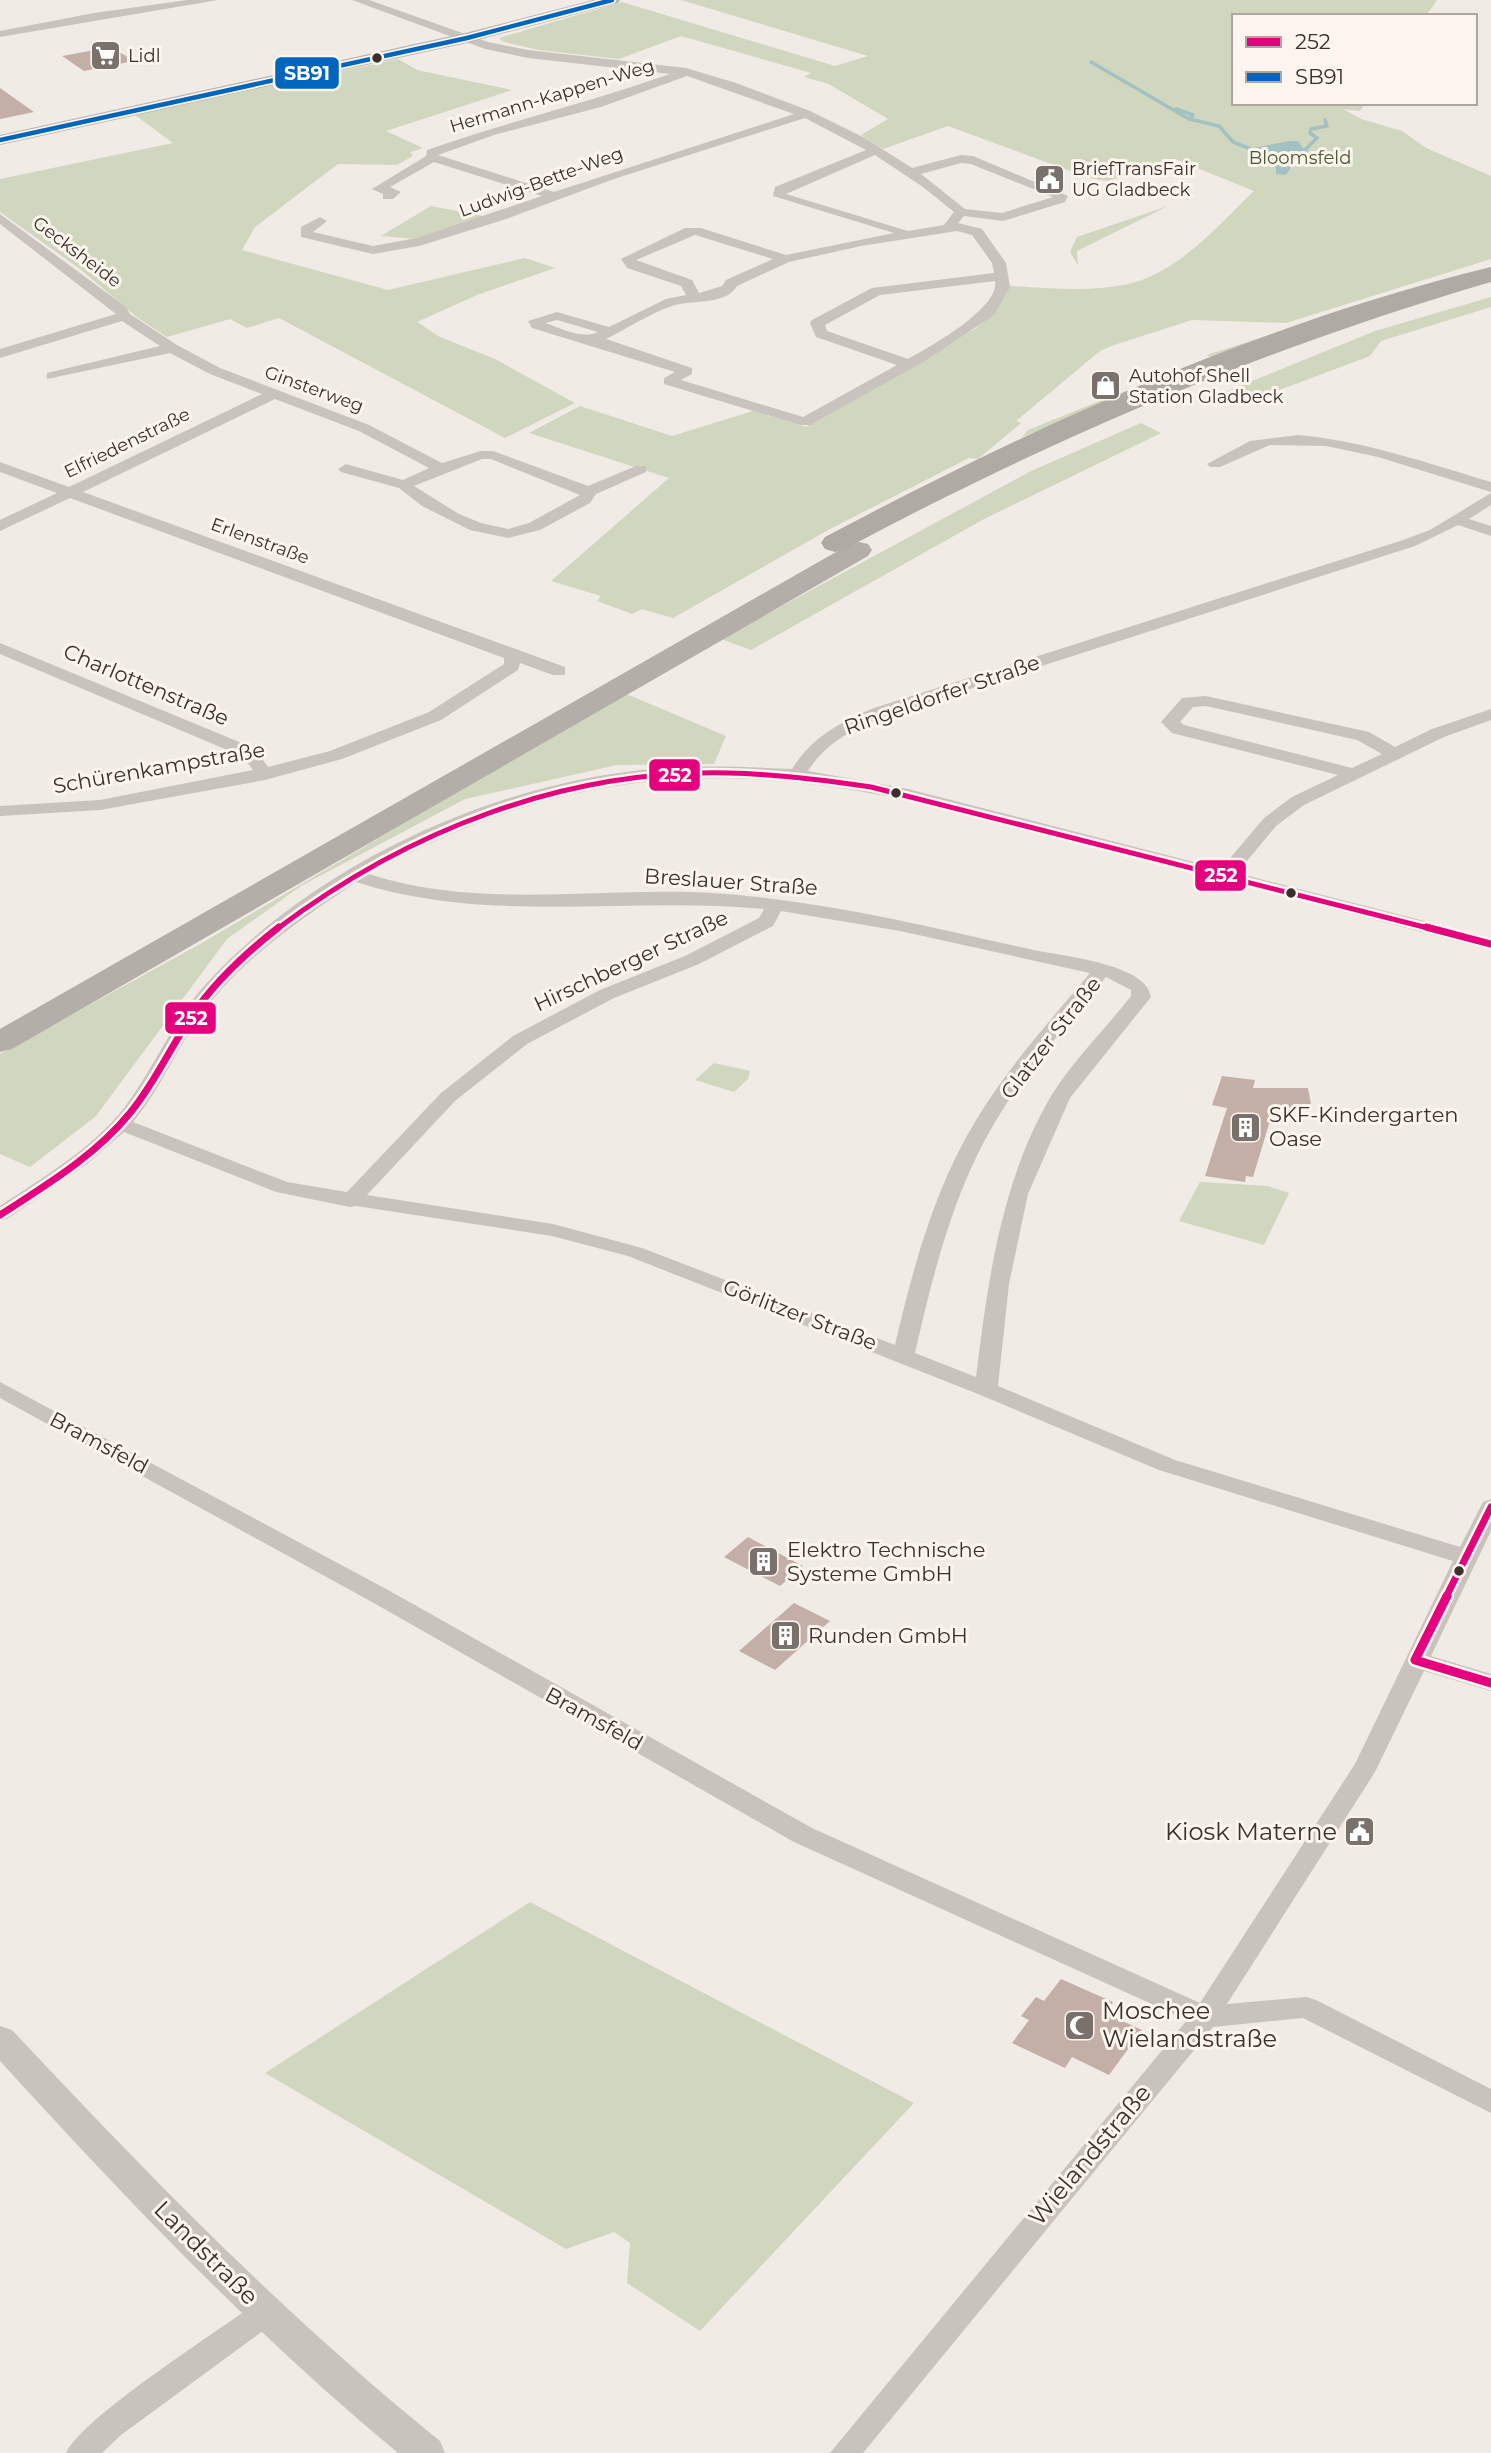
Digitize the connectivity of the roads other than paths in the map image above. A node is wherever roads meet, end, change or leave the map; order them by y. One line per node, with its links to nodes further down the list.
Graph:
1 (212, 0): 5 (street)
2 (358, 0): 6 (street)
3 (576, 0): 6 (main road)
4 (612, 0): 6 (main road)
5 (0, 34)
6 (460, 35): 7 (street); 9 (main road); 10 (main road)
7 (686, 72): 8 (street); 12 (street, Hermann-Kappen-Weg)
8 (806, 114): 11 (street); 15 (street, Ludwig-Bette-Weg)
9 (0, 129)
10 (0, 139)
11 (877, 150): 13 (street); 20 (street)
12 (432, 156): 14 (street, Hermann-Kappen-Weg); 15 (street)
13 (912, 172): 16 (street); 16 (street)
14 (388, 196)
15 (554, 196): 18 (street, Ludwig-Bette-Weg)
16 (961, 212): 19 (street)
17 (0, 218): 27 (street, Gecksheide)
18 (320, 220)
19 (957, 227): 20 (street); 23 (street)
20 (909, 233): 21 (street)
21 (785, 259): 25 (street); 25 (street)
22 (1491, 274): 26 (highway)
23 (1000, 276): 33 (street); 33 (street)
24 (1491, 287): 51 (highway)
25 (693, 296): 29 (street)
26 (1385, 305): 28 (highway); 42 (highway)
27 (124, 316): 31 (street, Ginsterweg); 32 (street, Gecksheide)
28 (1263, 328)
29 (609, 331): 30 (street); 30 (street)
30 (594, 340): 33 (street)
31 (172, 348): 34 (street); 35 (street, Ginsterweg)
32 (0, 354)
33 (909, 364)
34 (52, 376)
35 (271, 395): 40 (street, Ginsterweg); 45 (street, Elfriedenstraße)
36 (1024, 428): 42 (highway)
37 (1215, 464): 44 (street)
38 (0, 467): 45 (street, Erlenstraße)
39 (346, 468): 43 (street)
40 (441, 468): 43 (street); 46 (street)
41 (641, 469): 46 (street)
42 (971, 472): 51 (highway)
43 (404, 485): 46 (street)
44 (1491, 487)
45 (70, 492): 49 (street, Elfriedenstraße); 53 (street, Erlenstraße)
46 (587, 492)
47 (1491, 498): 48 (street, Ringeldorfer Straße)
48 (1458, 520): 50 (street); 59 (street, Ringeldorfer Straße)
49 (0, 526)
50 (1491, 531)
51 (847, 546): 66 (highway); 67 (highway)
52 (0, 648): 58 (street, Charlottenstraße)
53 (509, 658): 54 (street, Erlenstraße); 58 (street, Schürenkampstraße)
54 (559, 671)
55 (1491, 714): 56 (street)
56 (1395, 754): 57 (street); 57 (street)
57 (1355, 774): 62 (street)
58 (265, 775): 60 (street, Schürenkampstraße)
59 (797, 775): 61 (street); 62 (street)
60 (0, 811)
61 (353, 875): 63 (street, Breslauer Straße); 68 (street)
62 (1225, 876): 64 (street)
63 (776, 904): 65 (street, Breslauer Straße); 69 (street, Hirschberger Straße)
64 (1491, 944)
65 (1101, 971): 71 (street, Glatzer Straße); 73 (street, Glatzer Straße)
66 (0, 1027)
67 (0, 1042)
68 (121, 1124): 69 (street, Görlitzer Straße); 70 (street)
69 (349, 1201): 71 (street, Görlitzer Straße)
70 (0, 1214)
71 (903, 1356): 73 (street, Görlitzer Straße)
72 (0, 1389): 78 (street, Bramsfeld)
73 (986, 1389): 75 (street, Görlitzer Straße)
74 (1491, 1507): 75 (street, Wielandstraße)
75 (1465, 1557): 76 (street, Wielandstraße)
76 (1415, 1660): 77 (street); 78 (street, Wielandstraße)
77 (1491, 1683)
78 (1205, 2017): 80 (street); 84 (street, Wielandstraße)
79 (6, 2055): 81 (street, Landstraße)
80 (1491, 2102)
81 (265, 2313): 82 (street); 83 (street, Landstraße)
82 (81, 2453)
83 (426, 2453)
84 (845, 2453)

